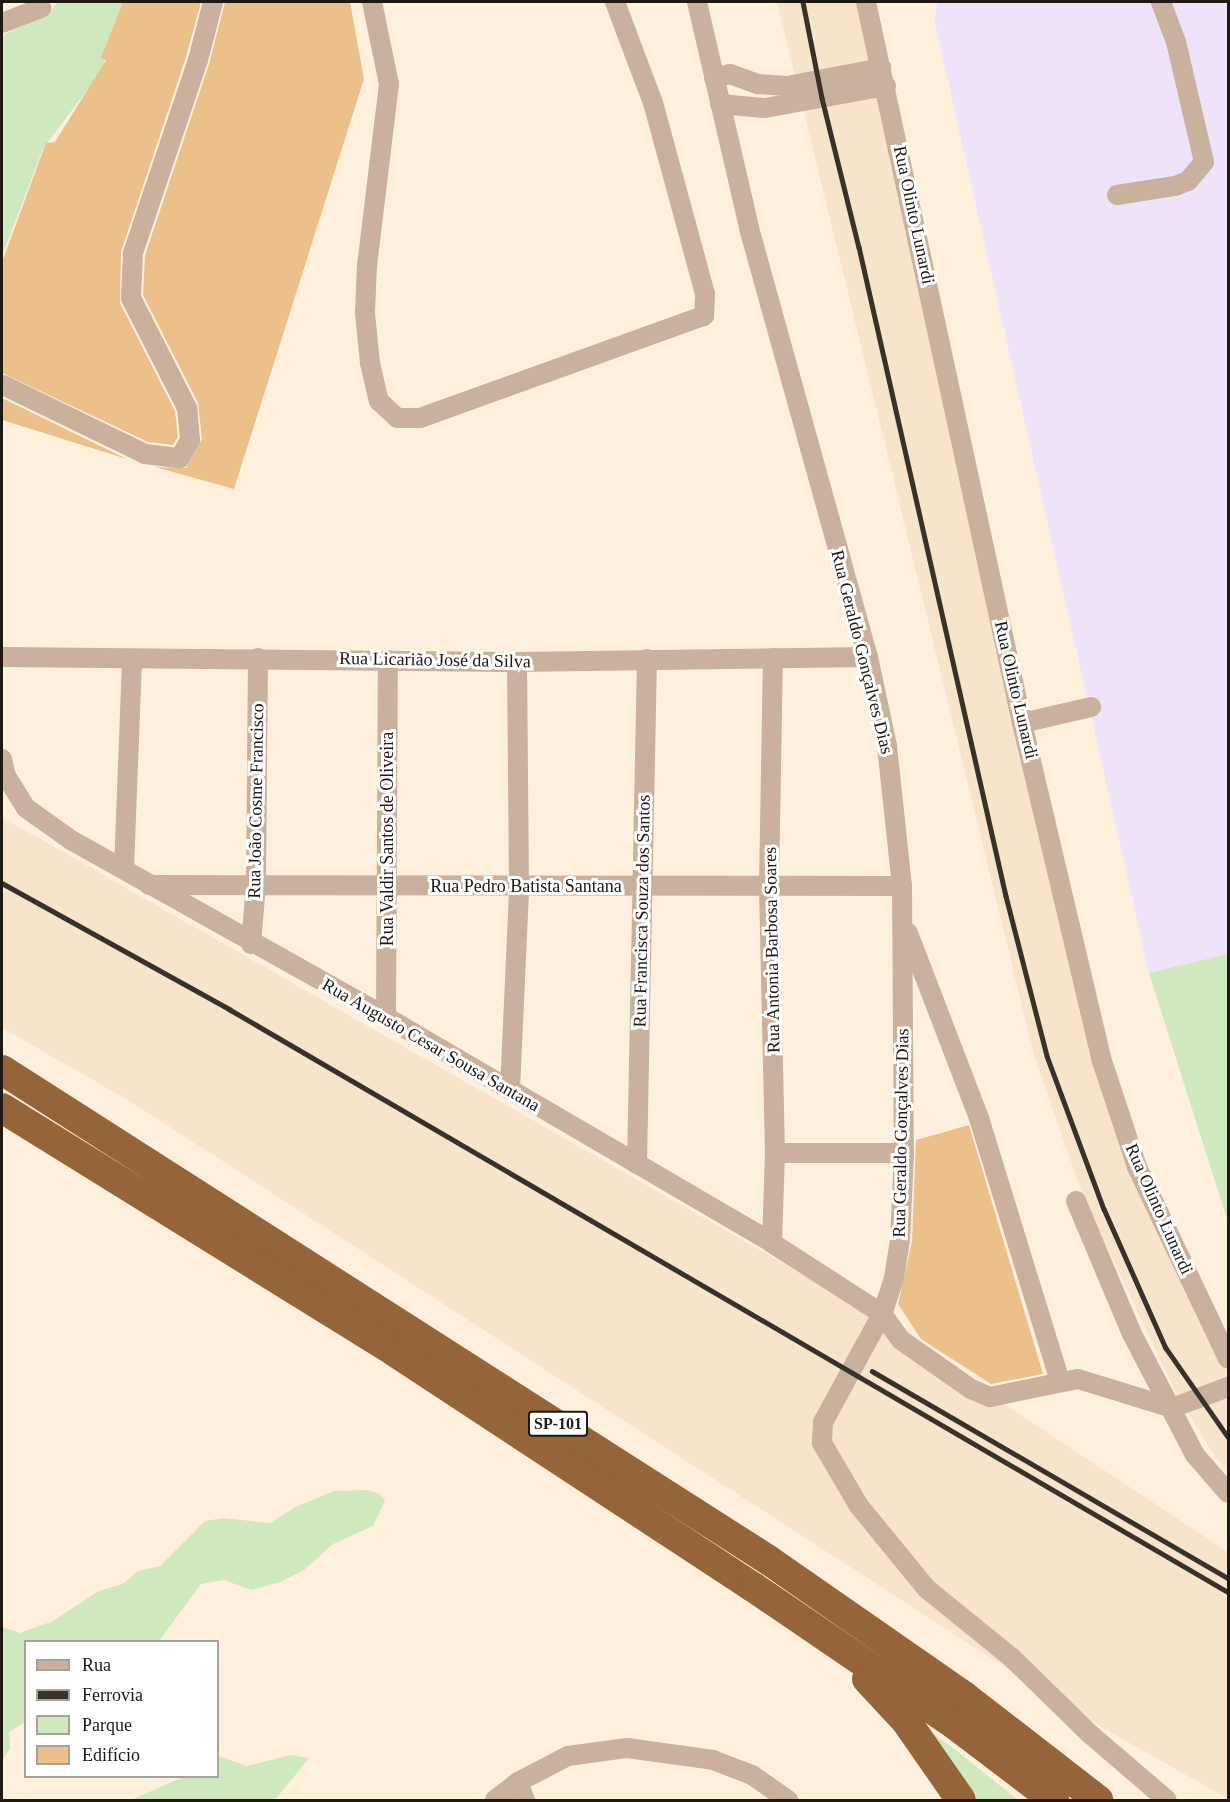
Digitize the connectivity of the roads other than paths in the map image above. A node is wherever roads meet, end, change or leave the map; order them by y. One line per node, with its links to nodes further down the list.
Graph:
1 (213, 2): 17 (street)
2 (372, 2): 3 (street)
3 (615, 2)
4 (697, 2): 9 (street, Rua Geraldo Gonçalves Dias)
5 (866, 2): 11 (street, Rua Olinto Lunardi)
6 (1161, 2): 16 (street)
7 (40, 8): 8 (street)
8 (2, 23)
9 (704, 23): 10 (street, Rua Geraldo Gonçalves Dias); 12 (street, Rua Geraldo Gonçalves Dias)
10 (741, 76): 11 (street); 12 (street); 14 (street)
11 (884, 77): 14 (street); 27 (street, Rua Olinto Lunardi)
12 (714, 78): 13 (street, Rua Geraldo Gonçalves Dias)
13 (720, 104): 14 (street); 15 (street, Rua Geraldo Gonçalves Dias)
14 (744, 107): 15 (street)
15 (730, 143): 19 (street, Rua Geraldo Gonçalves Dias)
16 (1118, 195)
17 (3, 385)
18 (2, 657): 22 (street, Rua Licarião José da Silva)
19 (868, 657): 21 (street, Rua Licarião José da Silva); 34 (street, Rua Geraldo Gonçalves Dias)
20 (258, 658): 22 (street, Rua Licarião José da Silva); 24 (street, Rua Licarião José da Silva); 31 (street, Rua João Cosme Francisco)
21 (773, 658): 23 (street, Rua Licarião José da Silva); 30 (street, Rua Antonia Barbosa Soares)
22 (132, 659): 29 (street)
23 (647, 659): 25 (street, Rua Licarião José da Silva); 35 (street, Rua Francisca Souza dos Santos)
24 (388, 660): 25 (street, Rua Licarião José da Silva); 33 (street, Rua Valdir Santos de Oliveira)
25 (517, 662): 36 (street)
26 (1091, 707): 27 (street)
27 (1022, 723): 49 (street, Rua Olinto Lunardi)
28 (2, 759): 29 (street, Rua Augusto Cesar Sousa Santana)
29 (124, 869): 32 (street, Rua Augusto Cesar Sousa Santana)
30 (770, 883): 34 (street, Rua Pedro Batista Santana); 35 (street, Rua Pedro Batista Santana); 43 (street, Rua Antonia Barbosa Soares)
31 (256, 884): 32 (street, Rua Pedro Batista Santana); 33 (street, Rua Pedro Batista Santana); 38 (street, Rua João Cosme Francisco)
32 (149, 885): 38 (street, Rua Augusto Cesar Sousa Santana)
33 (388, 885): 36 (street, Rua Pedro Batista Santana); 39 (street, Rua Valdir Santos de Oliveira)
34 (902, 886): 37 (street, Rua Geraldo Gonçalves Dias)
35 (644, 887): 36 (street, Rua Pedro Batista Santana); 45 (street, Rua Francisca Souza dos Santos)
36 (519, 888): 41 (street)
37 (903, 919): 44 (street, Rua Geraldo Gonçalves Dias); 50 (street)
38 (251, 944): 39 (street, Rua Augusto Cesar Sousa Santana)
39 (386, 1017): 41 (street, Rua Augusto Cesar Sousa Santana)
40 (2, 1070): 61 (highway, SP-101)
41 (510, 1090): 45 (street, Rua Augusto Cesar Sousa Santana)
42 (2, 1108): 54 (highway, SP-101)
43 (775, 1153): 44 (street); 47 (street, Rua Antonia Barbosa Soares)
44 (904, 1153): 48 (street, Rua Geraldo Gonçalves Dias)
45 (637, 1164): 47 (street, Rua Augusto Cesar Sousa Santana)
46 (1076, 1201): 52 (street)
47 (772, 1243): 48 (street, Rua Augusto Cesar Sousa Santana)
48 (882, 1314): 50 (street); 62 (street, Rua Geraldo Gonçalves Dias)
49 (1228, 1359)
50 (1060, 1382): 52 (street)
51 (1228, 1386): 52 (street)
52 (1172, 1408): 53 (street)
53 (1228, 1493)
54 (825, 1636): 59 (highway); 60 (highway, SP-101)
55 (518, 1782): 56 (street); 57 (street); 58 (street)
56 (495, 1800)
57 (525, 1800)
58 (788, 1800)
59 (961, 1800)
60 (1054, 1800)
61 (1098, 1800)
62 (1167, 1800)

